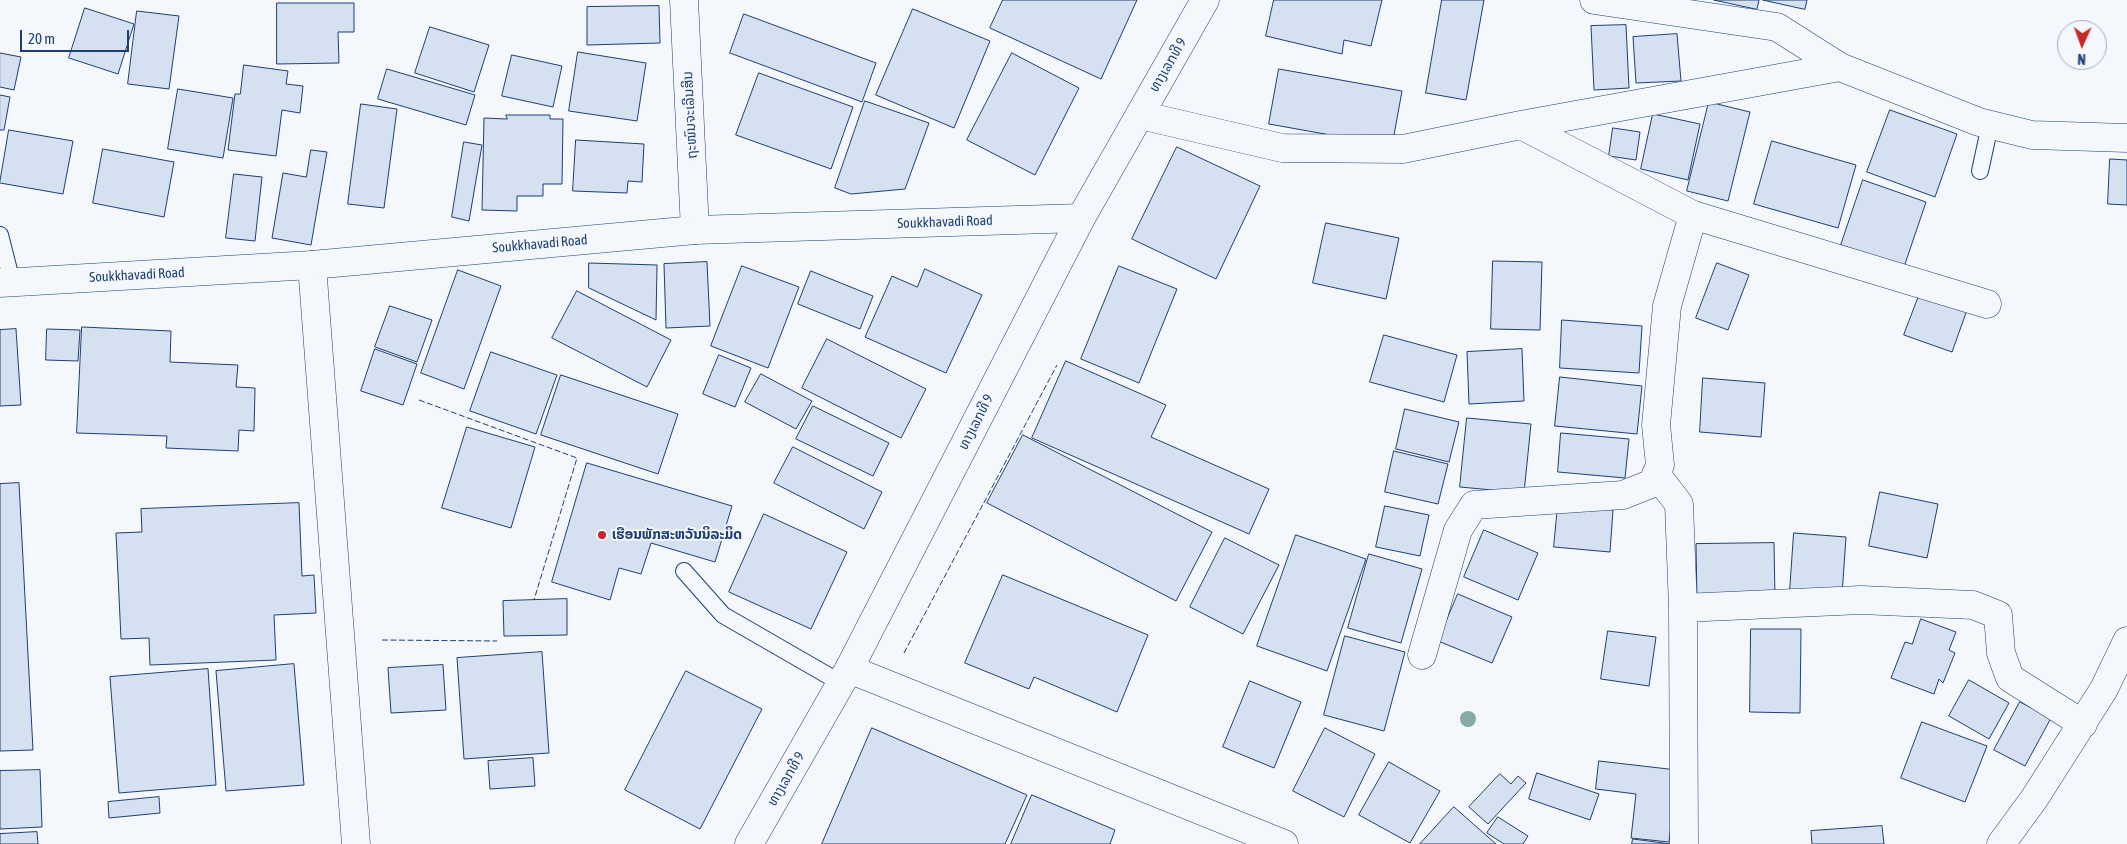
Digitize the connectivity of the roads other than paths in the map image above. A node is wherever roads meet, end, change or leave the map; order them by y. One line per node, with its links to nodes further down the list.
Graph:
1 (684, 0): 12 (street, ຖະໜົນຈະເລີນສິນ)
2 (1205, 0): 5 (street, ທາງເລກທີ 9)
3 (1594, 0): 4 (street)
4 (1840, 67): 6 (street); 7 (street)
5 (1140, 115): 6 (street); 11 (street, ທາງເລກທີ 9)
6 (1521, 125): 10 (street)
7 (1990, 125): 8 (street); 9 (lane)
8 (2127, 138)
9 (1980, 171)
10 (1693, 215): 16 (street); 17 (street)
11 (1081, 218): 12 (street, Soukkhavadi Road); 22 (street, ທາງເລກທີ 9)
12 (695, 230): 14 (street, Soukkhavadi Road)
13 (0, 235): 15 (lane)
14 (312, 265): 15 (street, Soukkhavadi Road); 25 (street)
15 (6, 282)
16 (1988, 304)
17 (1656, 474): 19 (street); 21 (street)
18 (684, 571): 22 (lane)
19 (1682, 608): 23 (street); 28 (street)
20 (2127, 641): 23 (street)
21 (1422, 655)
22 (845, 676): 24 (street); 26 (street, ທາງເລກທີ 9)
23 (2083, 724): 29 (street)
24 (1257, 839): 27 (street)
25 (356, 844)
26 (749, 844)
27 (1284, 844)
28 (1684, 844)
29 (2001, 844)

